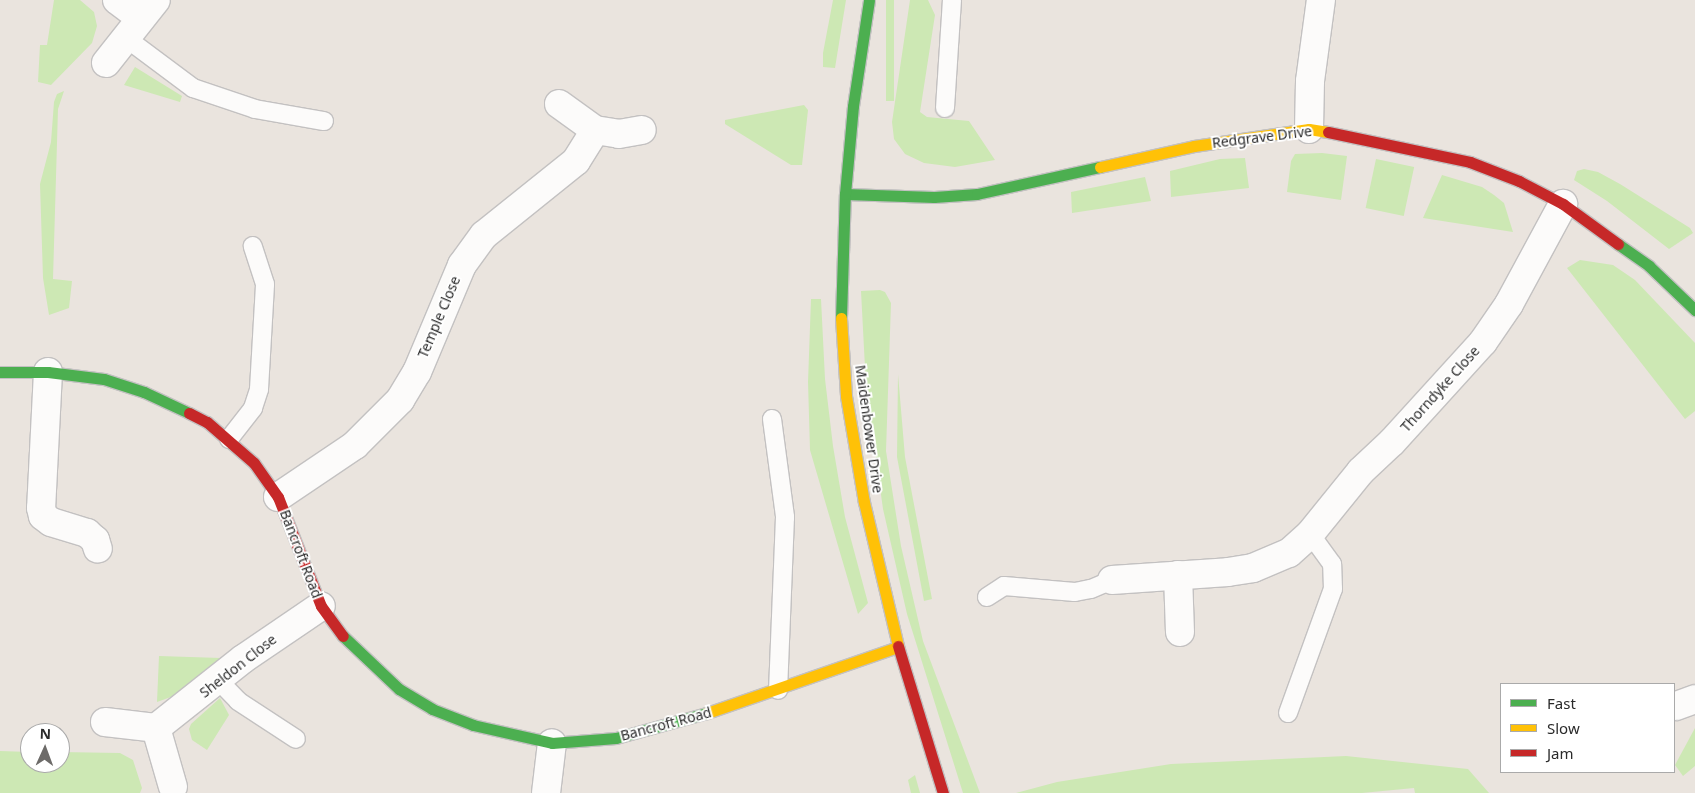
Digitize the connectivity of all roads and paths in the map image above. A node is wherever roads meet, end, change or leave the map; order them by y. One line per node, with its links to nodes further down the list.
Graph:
1 (117, 0): 5 (street)
2 (869, 0): 13 (street, Maidenbower Drive)
3 (952, 0): 8 (lane)
4 (1321, 0): 10 (street)
5 (141, 19): 6 (street); 9 (lane)
6 (106, 63)
7 (559, 104): 11 (street)
8 (945, 108)
9 (324, 121)
10 (1309, 128): 13 (street, Redgrave Drive); 14 (street, Redgrave Drive)
11 (595, 130): 12 (street); 21 (street, Temple Close)
12 (642, 130)
13 (845, 194): 29 (street, Maidenbower Drive)
14 (1563, 204): 16 (street, Redgrave Drive); 22 (street, Thorndyke Close)
15 (253, 246): 20 (lane)
16 (1695, 310)
17 (0, 372): 18 (street, Bancroft Road)
18 (48, 372): 20 (street, Bancroft Road); 23 (street)
19 (772, 419): 31 (lane)
20 (229, 439): 21 (street, Bancroft Road)
21 (278, 497): 27 (street, Bancroft Road)
22 (1310, 534): 24 (street, Thorndyke Close); 32 (lane)
23 (98, 549)
24 (1178, 575): 25 (street, Thorndyke Close); 28 (street)
25 (1112, 580): 26 (lane)
26 (987, 597)
27 (321, 606): 30 (street, Sheldon Close); 36 (street, Bancroft Road)
28 (1180, 632)
29 (898, 647): 31 (street, Bancroft Road); 39 (street, Maidenbower Drive)
30 (218, 680): 34 (street, Sheldon Close); 35 (lane)
31 (778, 690): 36 (street, Bancroft Road)
32 (1288, 713)
33 (105, 722): 34 (street)
34 (156, 728): 37 (street)
35 (296, 739)
36 (552, 744): 38 (street)
37 (173, 787)
38 (546, 793)
39 (943, 793)

